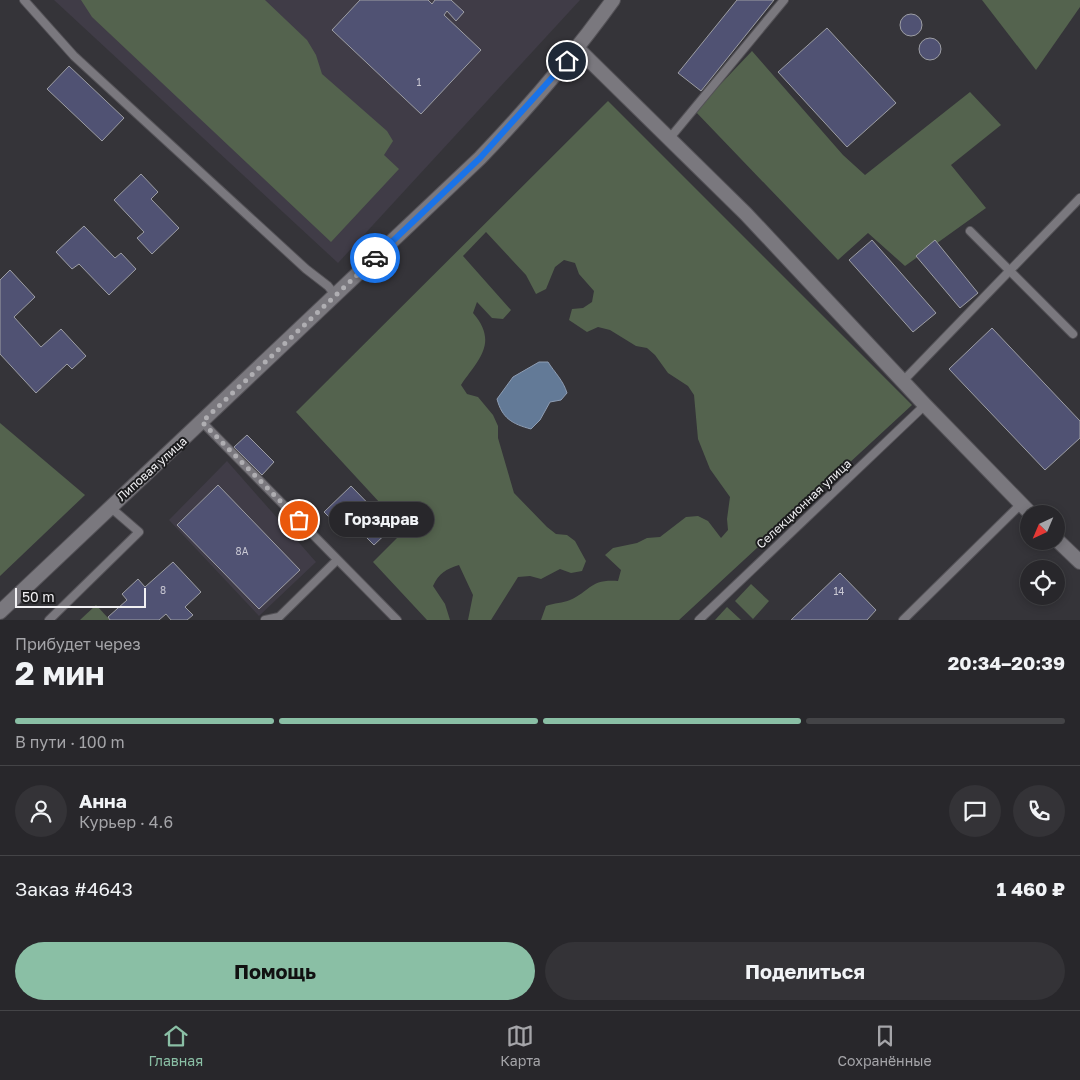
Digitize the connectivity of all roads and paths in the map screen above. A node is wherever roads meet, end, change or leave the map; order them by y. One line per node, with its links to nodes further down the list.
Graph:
1 (24, 0): 9 (lane)
2 (613, 0): 4 (street, Липовая улица)
3 (784, 0): 5 (lane)
4 (578, 49): 5 (street); 9 (street, Липовая улица)
5 (669, 139): 11 (street)
6 (1080, 198): 8 (lane)
7 (970, 231): 8 (lane)
8 (1010, 272): 10 (lane); 11 (lane)
9 (336, 296): 13 (street, Липовая улица)
10 (1073, 334)
11 (902, 381): 12 (street)
12 (925, 405): 14 (street); 24 (lane, Селекционная улица)
13 (202, 422): 15 (street, Липовая улица); 17 (lane)
14 (1021, 504): 25 (lane)
15 (110, 507): 19 (street, Липовая улица); 21 (lane)
16 (1065, 548): 18 (street)
17 (338, 560): 22 (lane); 23 (lane)
18 (1080, 562)
19 (0, 612): 20 (street)
20 (9, 620)
21 (49, 620)
22 (265, 620)
23 (397, 620)
24 (699, 620)
25 (903, 620)

